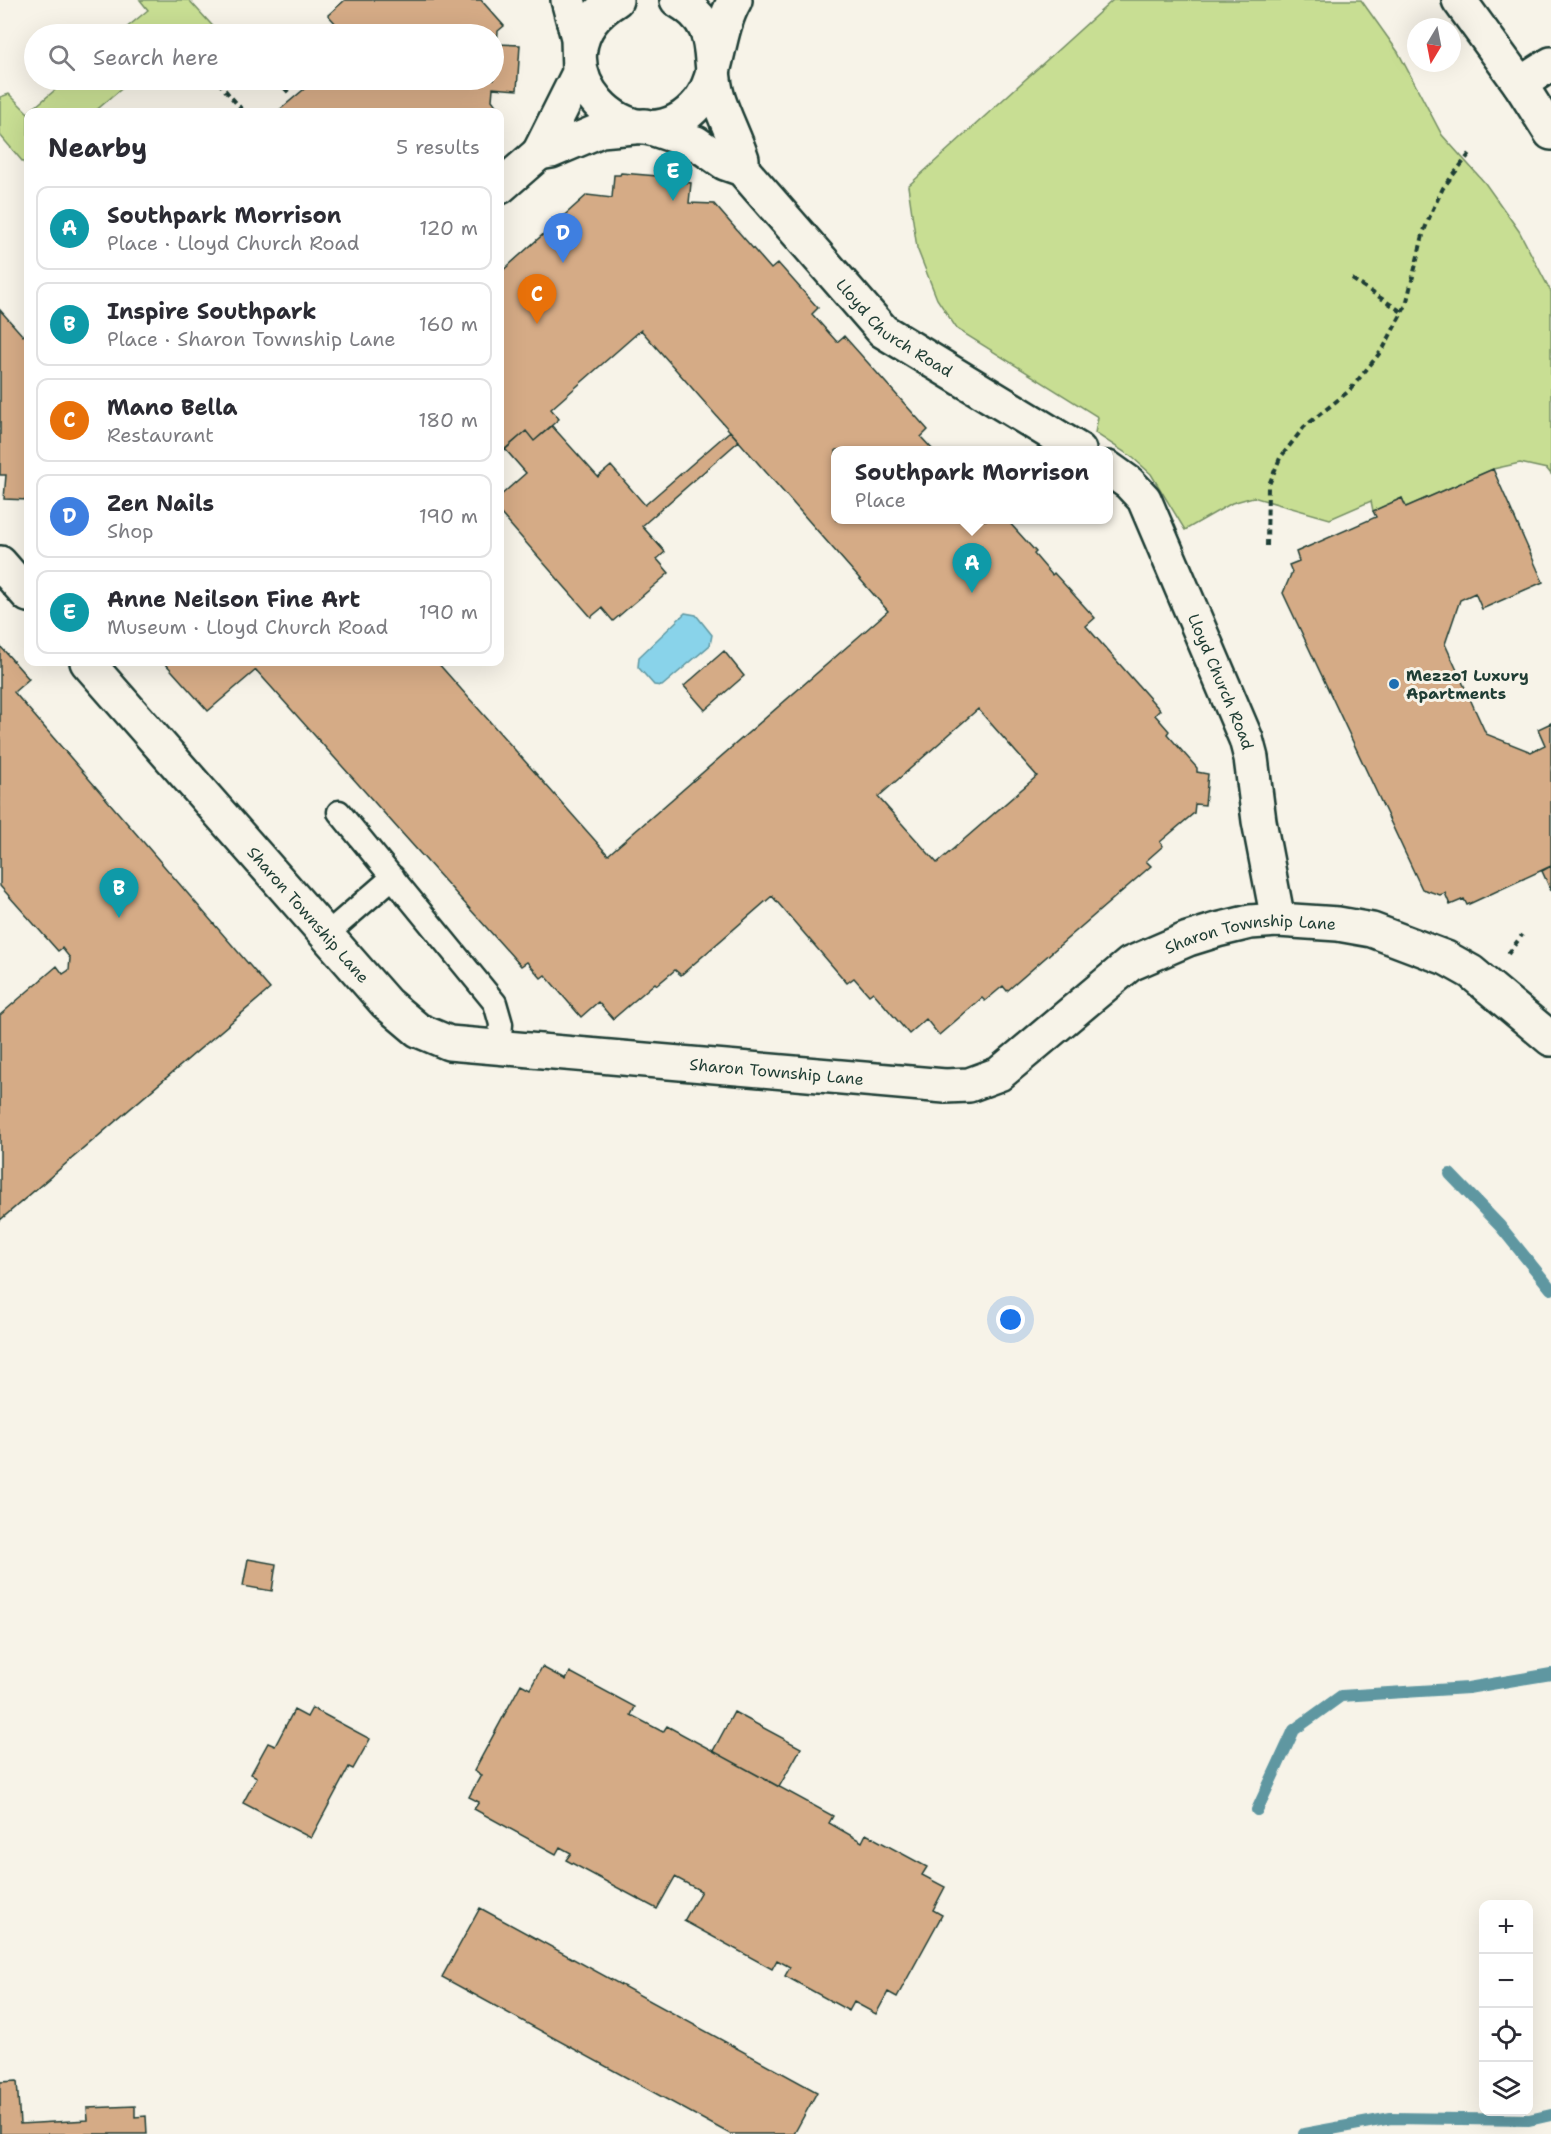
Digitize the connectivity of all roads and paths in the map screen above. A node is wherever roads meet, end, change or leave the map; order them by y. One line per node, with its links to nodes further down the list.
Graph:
1 (568, 0): 6 (street)
2 (616, 0): 6 (street)
3 (677, 0): 8 (street)
4 (735, 0): 8 (street)
5 (1459, 0): 9 (street)
6 (580, 62): 14 (street, Lloyd Church Road); 17 (street)
7 (1551, 64): 9 (street)
8 (714, 66): 14 (street); 18 (street, Lloyd Church Road)
9 (1520, 84): 15 (street)
10 (225, 90): 13 (path)
11 (286, 90): 12 (path)
12 (291, 95)
13 (241, 108)
14 (645, 126): 17 (street); 18 (street, Lloyd Church Road)
15 (1551, 133)
16 (1471, 152): 21 (path)
17 (539, 153): 19 (street)
18 (742, 169): 22 (street, Lloyd Church Road)
19 (504, 184)
20 (1352, 279): 21 (path)
21 (1402, 312): 24 (path)
22 (1072, 446)
23 (1113, 472): 30 (street, Lloyd Church Road)
24 (1267, 546)
25 (0, 563): 26 (street)
26 (24, 590)
27 (91, 666): 31 (street, Sharon Township Lane)
28 (339, 812): 29 (lane)
29 (393, 877): 31 (lane); 33 (lane)
30 (1278, 920): 32 (street, Sharon Township Lane); 33 (street, Sharon Township Lane)
31 (326, 935): 33 (street, Sharon Township Lane)
32 (1551, 1039)
33 (499, 1048)

